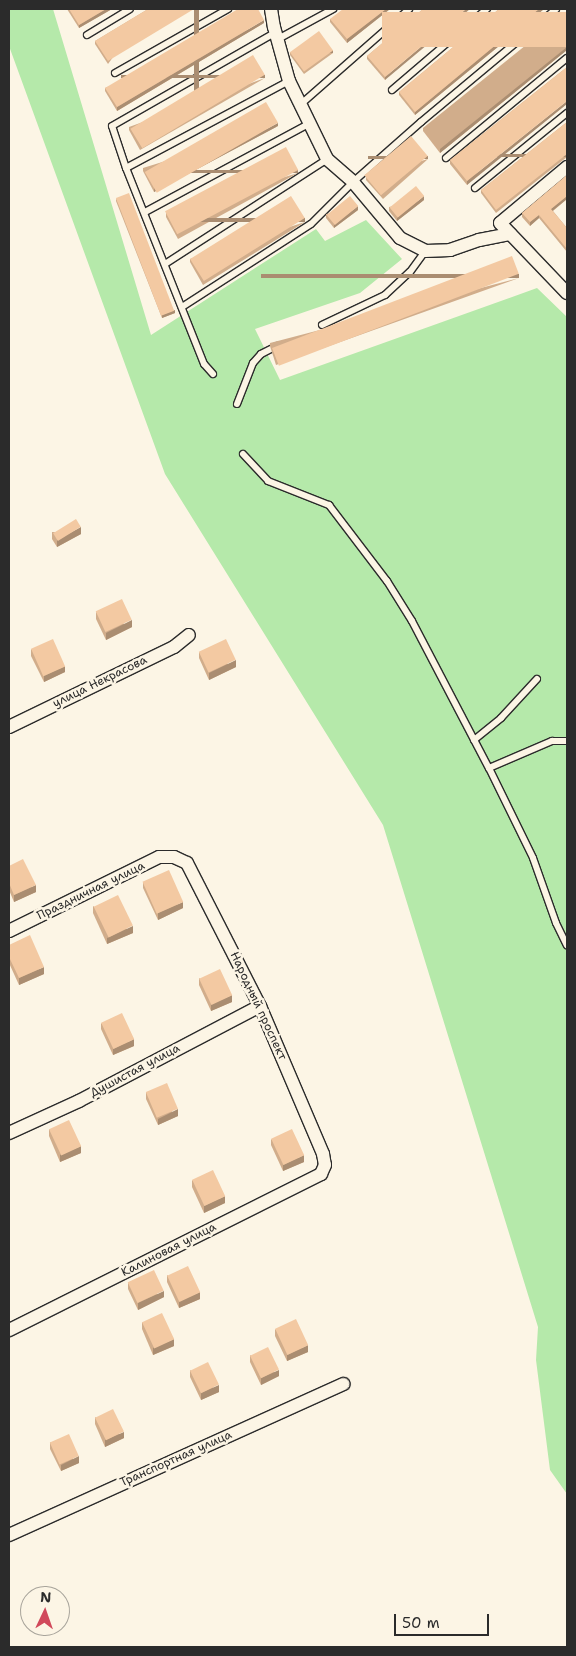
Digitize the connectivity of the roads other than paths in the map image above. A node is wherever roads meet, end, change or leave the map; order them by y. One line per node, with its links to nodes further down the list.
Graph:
1 (130, 9): 8 (lane)
2 (228, 9): 11 (lane)
3 (272, 9): 9 (street)
4 (333, 9): 9 (lane)
5 (409, 9): 14 (lane)
6 (487, 9): 13 (lane)
7 (556, 9): 21 (lane)
8 (87, 35)
9 (277, 36): 12 (street); 20 (lane)
10 (567, 58): 17 (lane)
11 (115, 73)
12 (289, 81): 14 (street); 20 (lane)
13 (392, 90)
14 (301, 104): 16 (street)
15 (567, 113): 22 (lane)
16 (310, 122): 18 (street); 23 (lane)
17 (446, 158)
18 (327, 159): 21 (street); 26 (lane)
19 (567, 167): 24 (street)
20 (126, 168): 23 (lane)
21 (353, 182): 25 (street); 28 (lane)
22 (475, 188)
23 (145, 212): 26 (lane)
24 (510, 234): 25 (street); 27 (street)
25 (425, 251): 29 (lane)
26 (165, 264): 28 (lane)
27 (567, 293)
28 (182, 307): 31 (lane)
29 (314, 329)
30 (287, 342): 32 (lane)
31 (213, 374)
32 (237, 404)
33 (242, 454): 37 (lane)
34 (189, 635): 36 (street, улица Некрасова)
35 (537, 679): 37 (lane)
36 (9, 727)
37 (474, 740): 39 (lane)
38 (567, 741): 39 (lane)
39 (489, 768): 42 (lane)
40 (174, 857): 41 (street, Праздничная улица); 43 (street, Народный проспект)
41 (9, 931)
42 (567, 946)
43 (260, 1006): 44 (street, Душистая улица); 45 (street, Народный проспект)
44 (9, 1134)
45 (325, 1165): 46 (street, Калиновая улица)
46 (9, 1330)
47 (344, 1384): 48 (street, Транспортная улица)
48 (9, 1535)

